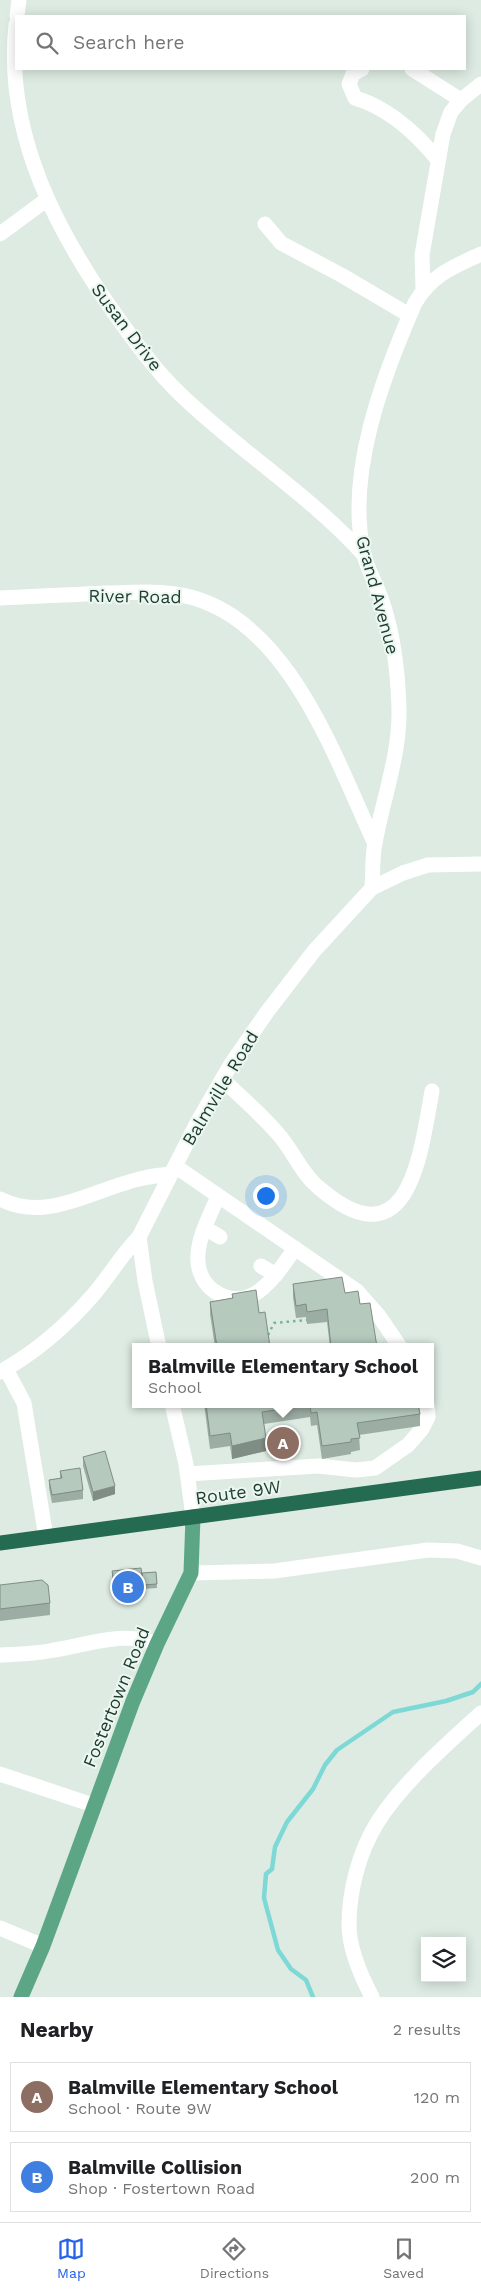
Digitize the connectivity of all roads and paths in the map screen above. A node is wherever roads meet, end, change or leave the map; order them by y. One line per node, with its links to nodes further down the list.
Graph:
1 (19, 0): 2 (street)
2 (17, 15)
3 (15, 33): 9 (street, Susan Drive)
4 (360, 70): 8 (street)
5 (414, 70): 7 (street)
6 (481, 84): 7 (street)
7 (461, 100): 8 (street)
8 (438, 160): 13 (street)
9 (46, 200): 11 (street); 15 (street, Susan Drive)
10 (265, 224): 14 (street)
11 (0, 234)
12 (481, 254): 13 (street, Grand Avenue)
13 (423, 288): 14 (street, Grand Avenue)
14 (409, 315): 15 (street, Grand Avenue)
15 (365, 556): 17 (street, Grand Avenue)
16 (0, 598): 17 (street, River Road)
17 (374, 844): 19 (street, Grand Avenue)
18 (481, 864): 19 (street, Balmville Road)
19 (372, 888): 20 (street, Balmville Road)
20 (222, 1079): 21 (street); 22 (street, Balmville Road)
21 (432, 1091)
22 (173, 1170): 23 (street); 24 (street); 26 (street, Balmville Road)
23 (218, 1196): 25 (street); 28 (street)
24 (0, 1199)
25 (205, 1228): 27 (street); 30 (street)
26 (139, 1237): 33 (street); 35 (street, Balmville Road)
27 (220, 1237)
28 (295, 1248): 30 (street); 34 (street)
29 (261, 1266): 30 (street)
30 (276, 1275)
31 (307, 1320): 32 (path)
32 (269, 1340)
33 (158, 1343)
34 (397, 1343)
35 (3, 1370): 41 (street)
36 (173, 1408): 38 (street, Fostertown Road)
37 (427, 1408): 38 (street)
38 (187, 1474): 40 (street, Fostertown Road)
39 (481, 1478): 40 (highway, Route 9W)
40 (193, 1517): 41 (highway, Route 9W); 44 (main road, Fostertown Road)
41 (46, 1536): 42 (highway, Route 9W)
42 (0, 1543)
43 (481, 1558): 44 (street)
44 (191, 1573): 45 (main road, Fostertown Road)
45 (157, 1644): 46 (street); 49 (main road, Fostertown Road)
46 (0, 1655)
47 (481, 1713): 53 (street)
48 (0, 1774): 49 (street)
49 (93, 1805): 51 (main road, Fostertown Road)
50 (0, 1928): 51 (street)
51 (43, 1946): 52 (main road, Fostertown Road)
52 (21, 1997)
53 (372, 1997)

